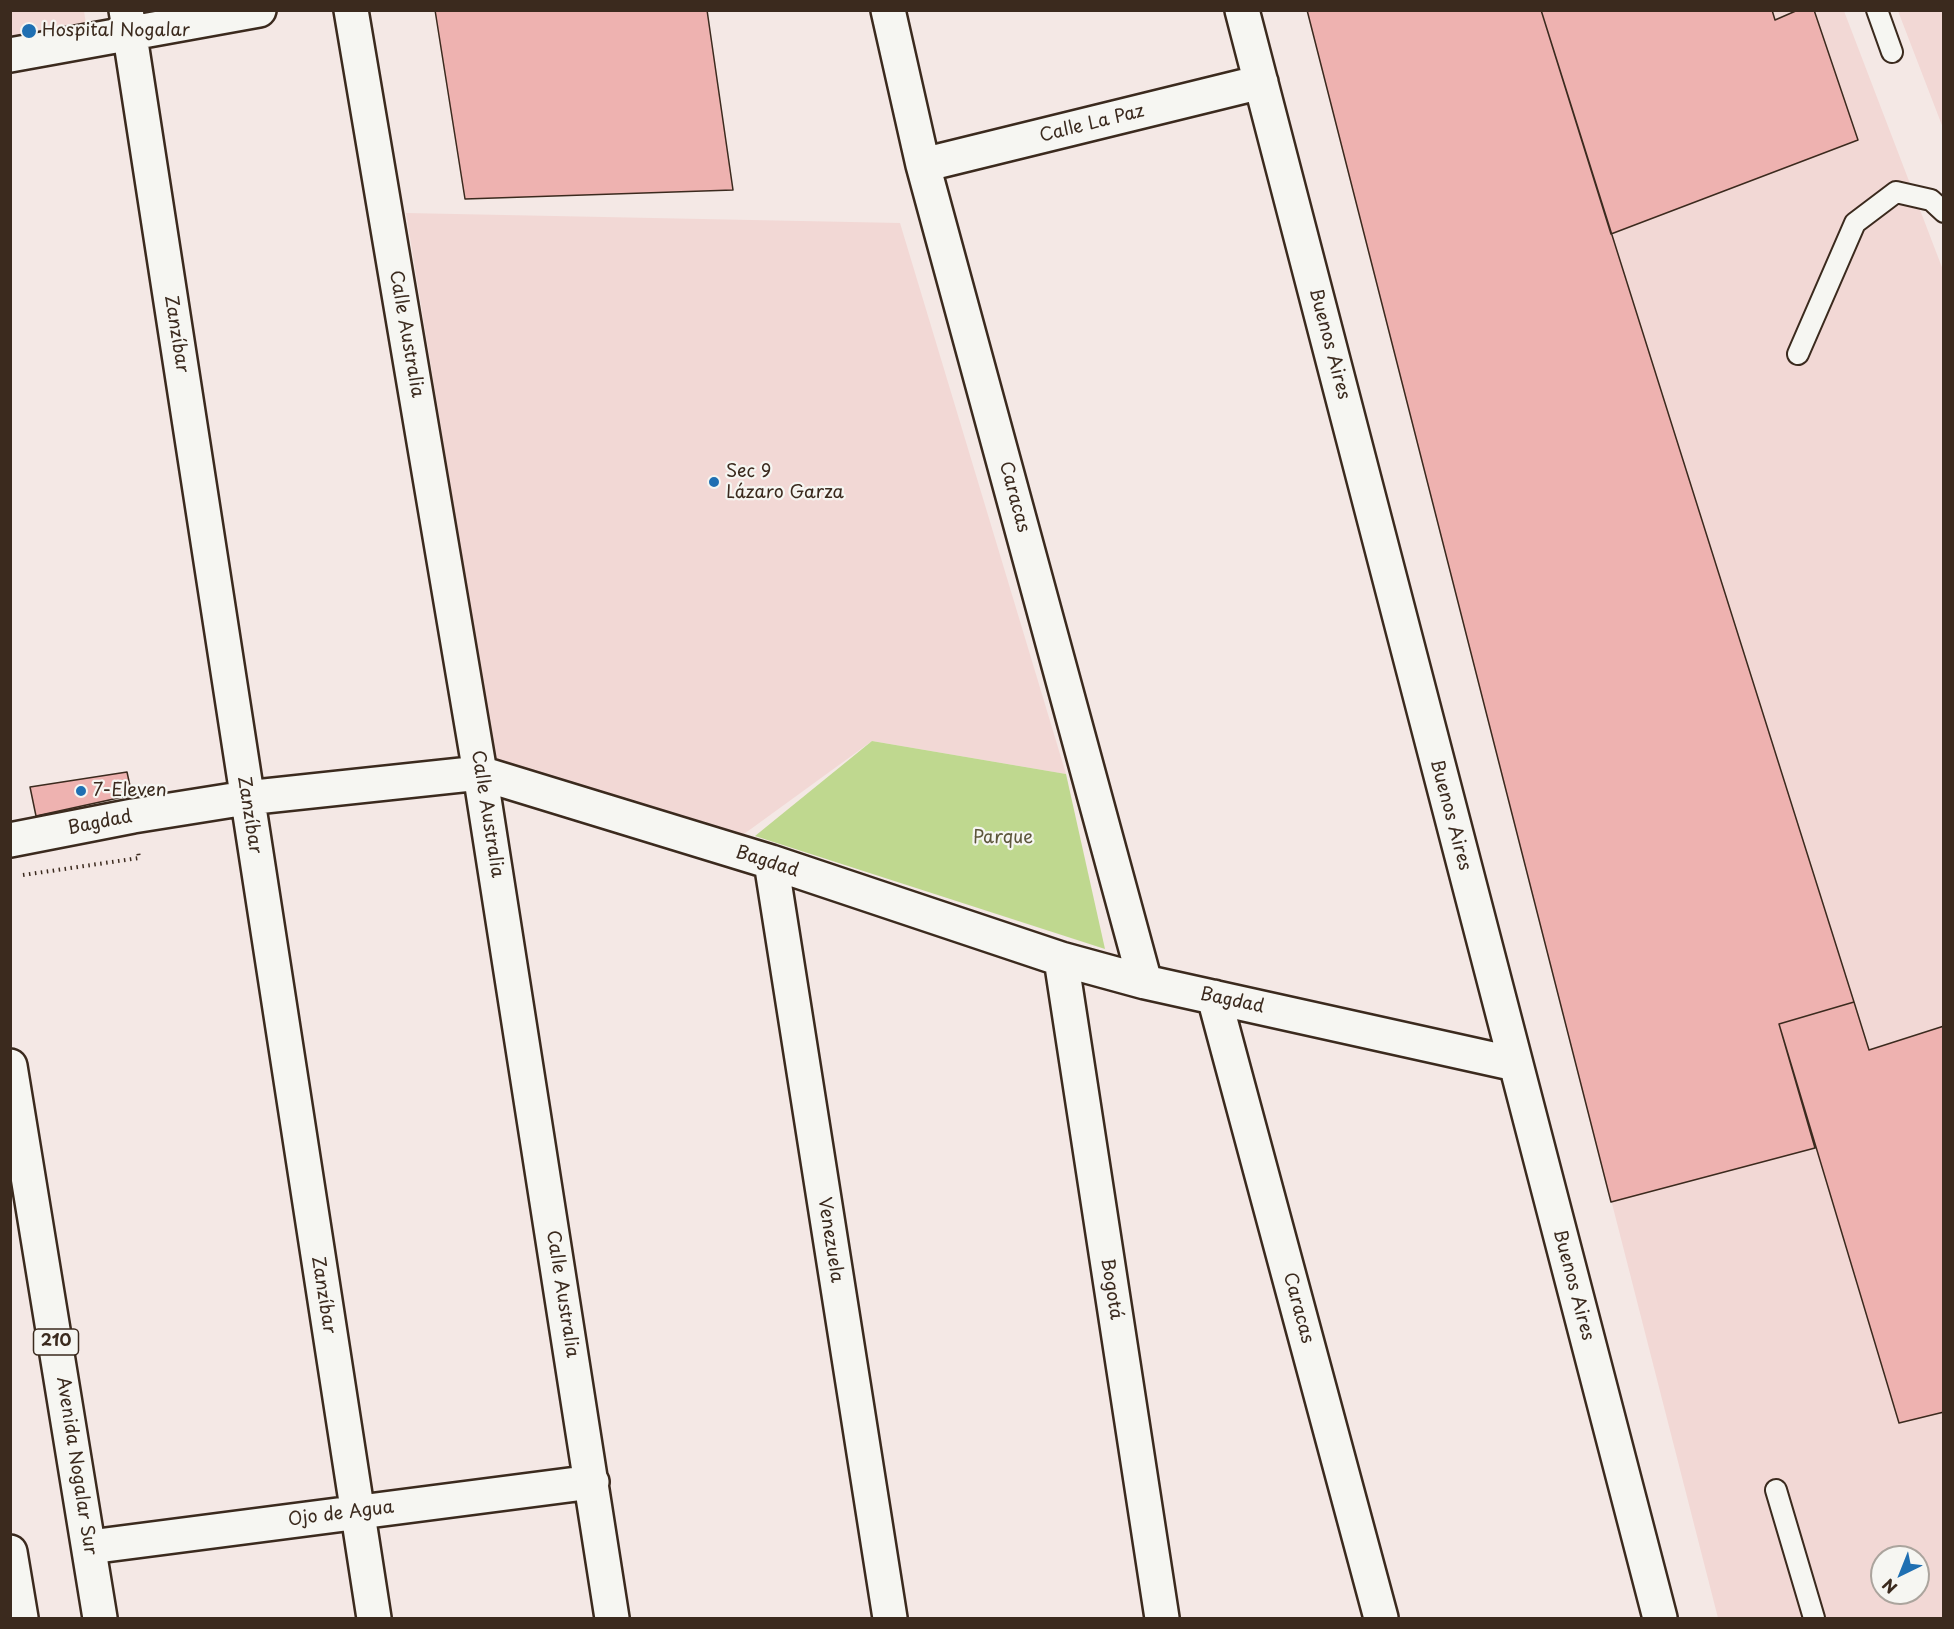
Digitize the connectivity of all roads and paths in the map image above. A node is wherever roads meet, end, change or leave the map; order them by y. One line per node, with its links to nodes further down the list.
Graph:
1 (259, 10): 6 (main road)
2 (351, 10): 13 (main road, Calle Australia)
3 (888, 10): 10 (main road, Caracas)
4 (1242, 10): 9 (main road, Buenos Aires)
5 (1877, 10): 7 (lane)
6 (128, 21): 8 (main road); 14 (main road, Zanzíbar)
7 (1892, 52)
8 (10, 55)
9 (1261, 82): 10 (main road, Calle La Paz); 22 (main road, Buenos Aires)
10 (923, 165): 20 (main road, Caracas)
11 (1944, 212): 12 (lane)
12 (1798, 354)
13 (480, 773): 14 (main road, Bagdad); 17 (main road, Bagdad); 24 (main road, Calle Australia)
14 (246, 798): 15 (main road, Bagdad); 26 (main road, Zanzíbar)
15 (10, 840)
16 (139, 858): 18 (path)
17 (771, 862): 19 (main road, Bagdad); 33 (main road, Venezuela)
18 (21, 876)
19 (1061, 959): 20 (main road, Bagdad); 34 (main road, Bogotá)
20 (1145, 982): 21 (main road, Bagdad)
21 (1214, 997): 22 (main road, Bagdad); 35 (main road, Caracas)
22 (1515, 1064): 36 (main road, Buenos Aires)
23 (10, 1066): 27 (main road, Avenida Nogalar Sur / 210)
24 (592, 1482): 26 (main road, Ojo de Agua); 32 (main road, Calle Australia)
25 (1776, 1490): 37 (lane)
26 (357, 1512): 27 (main road, Ojo de Agua); 31 (main road, Zanzíbar)
27 (90, 1547): 30 (main road, Avenida Nogalar Sur / 210)
28 (11, 1558): 29 (main road)
29 (21, 1618)
30 (100, 1618)
31 (374, 1618)
32 (612, 1618)
33 (890, 1618)
34 (1162, 1618)
35 (1381, 1618)
36 (1660, 1618)
37 (1814, 1618)

